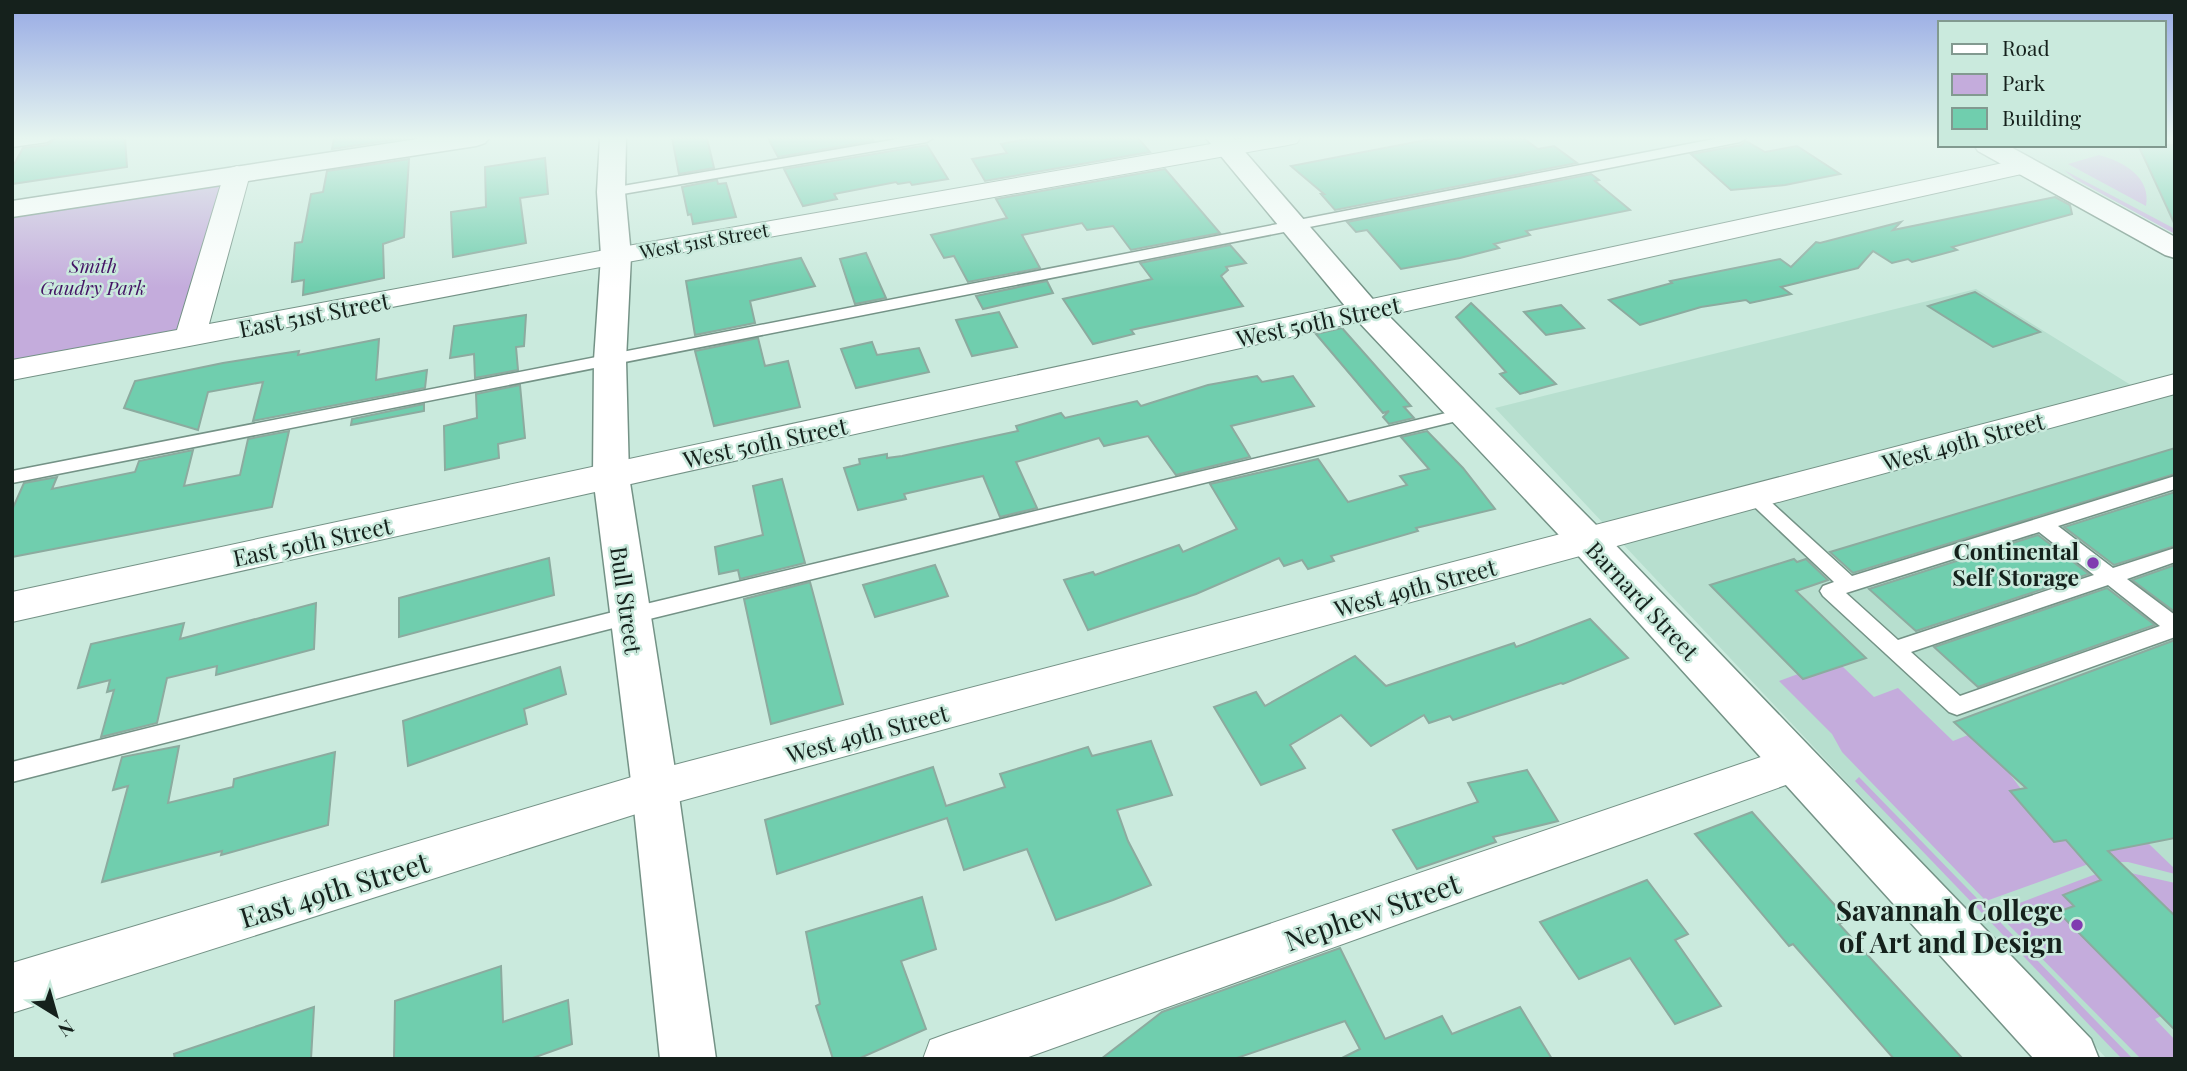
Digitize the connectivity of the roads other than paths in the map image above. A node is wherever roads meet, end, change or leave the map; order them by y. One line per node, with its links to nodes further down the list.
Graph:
1 (147, 188): 11 (street)
2 (233, 188): 16 (street)
3 (611, 188): 10 (street, Bull Street)
4 (635, 188): 10 (lane)
5 (985, 188): 14 (street, West 51st Street)
6 (1262, 188): 12 (street, Barnard Street)
7 (1488, 188): 12 (lane)
8 (1926, 188): 15 (street, West 50th Street)
9 (2065, 188): 13 (street)
10 (611, 192): 14 (street, Bull Street)
11 (12, 209)
12 (1296, 226): 15 (street, Barnard Street); 17 (lane)
13 (2175, 249)
14 (616, 256): 16 (street, East 51st Street); 17 (street, Bull Street)
15 (1366, 311): 20 (street, Barnard Street); 21 (street, West 50th Street)
16 (190, 337): 18 (street, East 51st Street)
17 (610, 360): 21 (street, Bull Street); 22 (lane)
18 (12, 370)
19 (2175, 384): 24 (street, West 49th Street)
20 (1467, 413): 26 (street, Barnard Street); 31 (lane)
21 (611, 476): 30 (street, East 50th Street); 31 (street, Bull Street)
22 (12, 478)
23 (2175, 482): 25 (lane)
24 (1752, 497): 26 (street, West 49th Street); 29 (lane)
25 (2042, 524): 28 (lane); 29 (lane)
26 (1588, 541): 34 (street, Barnard Street); 36 (street, West 49th Street)
27 (2175, 555): 28 (lane)
28 (2109, 576): 32 (lane); 33 (lane)
29 (1849, 585): 33 (lane)
30 (12, 607)
31 (629, 616): 35 (lane); 36 (street, Bull Street)
32 (2175, 628): 33 (lane)
33 (1895, 649)
34 (1796, 764): 39 (street, Nephew Street); 40 (street, Barnard Street)
35 (12, 772)
36 (655, 789): 37 (street, East 49th Street); 38 (street, Bull Street)
37 (12, 988)
38 (688, 1059)
39 (949, 1059)
40 (2071, 1059)

